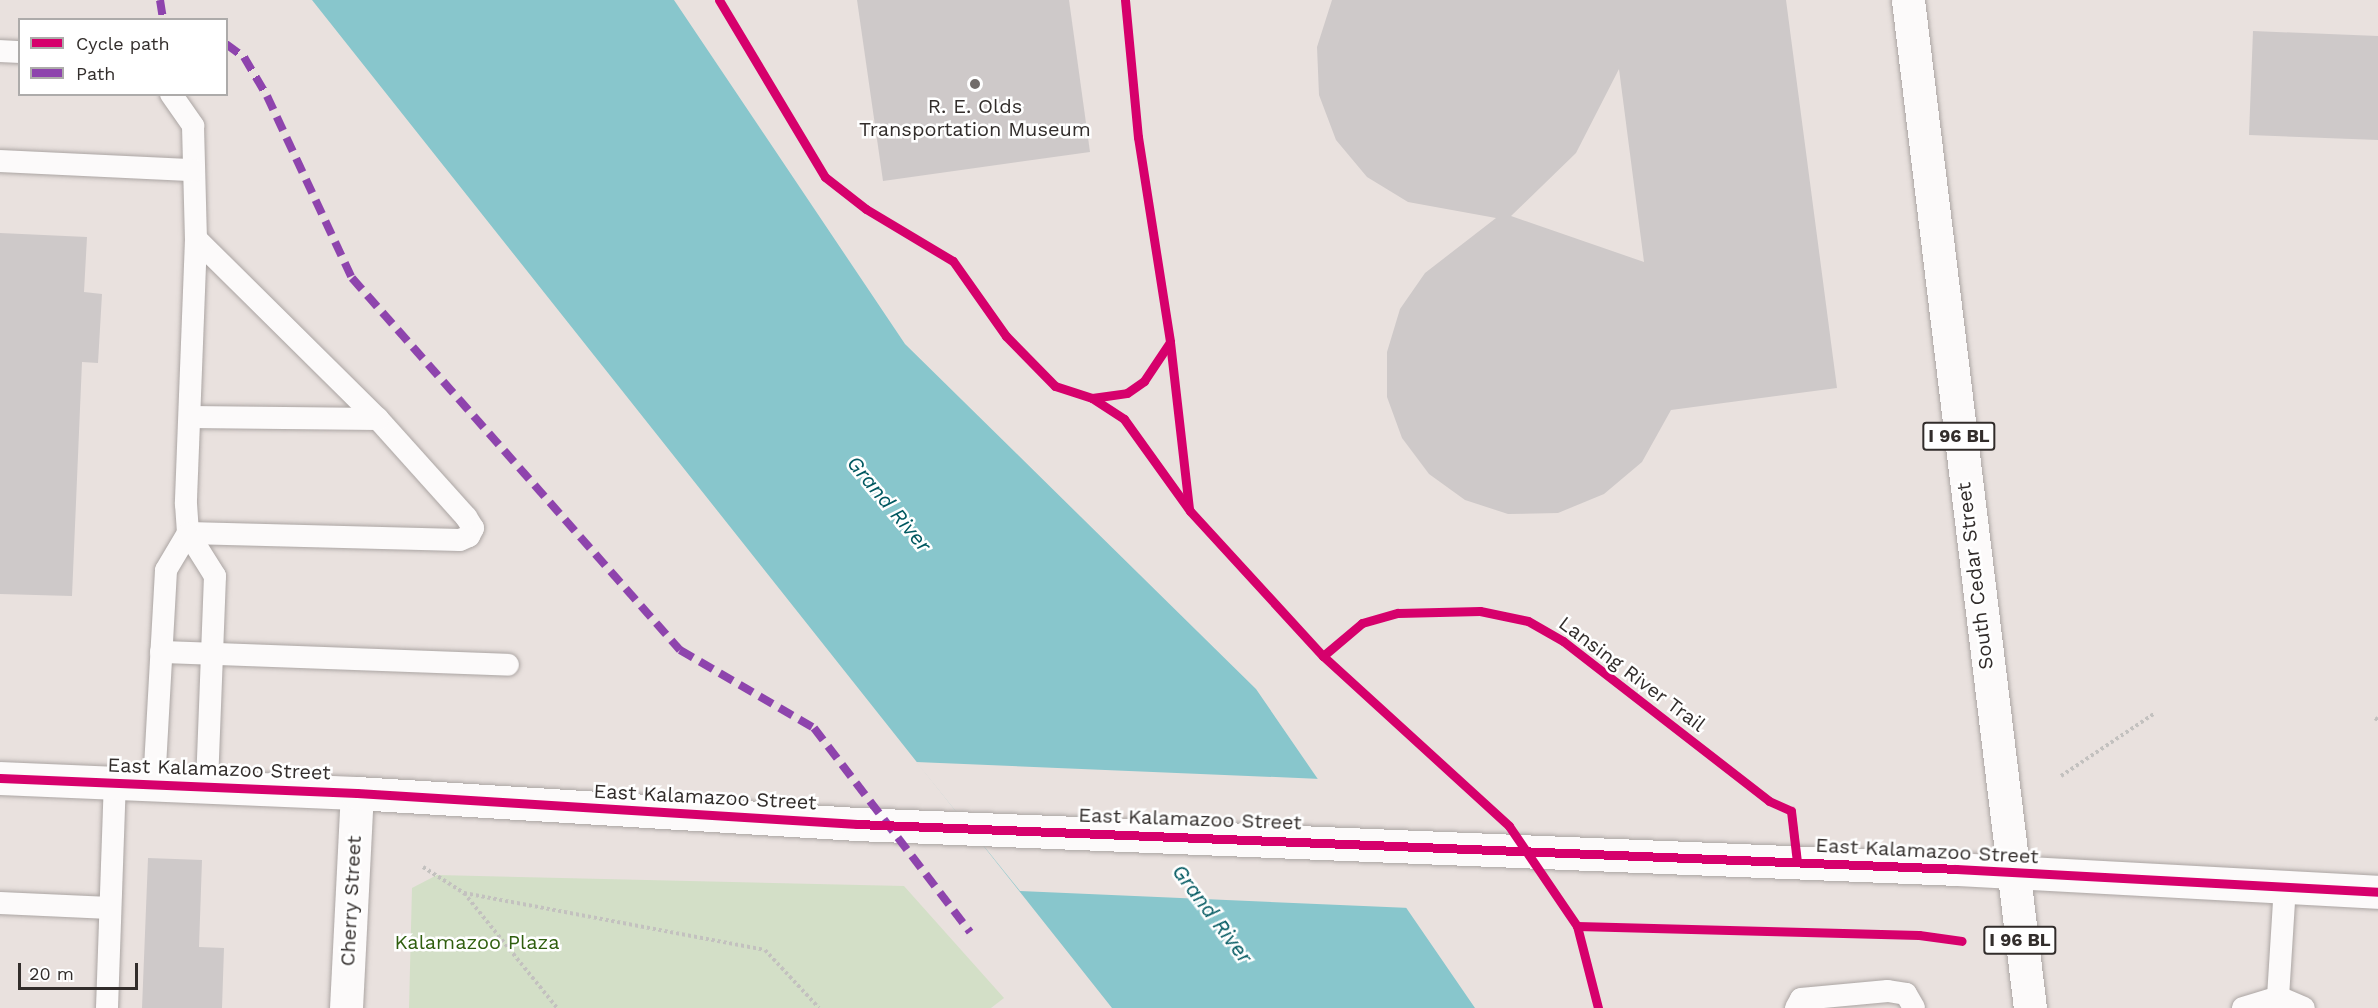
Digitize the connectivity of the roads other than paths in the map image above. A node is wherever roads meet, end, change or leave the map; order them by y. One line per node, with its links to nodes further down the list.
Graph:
1 (1908, 0): 19 (street, South Cedar Street / I 96 BL)
2 (0, 51): 3 (lane)
3 (18, 52)
4 (172, 96): 6 (lane)
5 (0, 161): 6 (lane)
6 (194, 170): 7 (lane)
7 (196, 239): 8 (lane); 9 (lane)
8 (190, 417): 9 (lane); 10 (lane)
9 (378, 419): 10 (lane)
10 (188, 533): 11 (lane); 12 (lane)
11 (161, 652): 12 (lane); 16 (lane)
12 (214, 654): 13 (lane); 17 (lane)
13 (508, 665)
14 (0, 778): 15 (street, East Kalamazoo Street)
15 (115, 783): 16 (street, East Kalamazoo Street); 23 (lane)
16 (154, 785): 17 (street, East Kalamazoo Street)
17 (207, 787): 18 (street, East Kalamazoo Street)
18 (357, 793): 19 (street, East Kalamazoo Street); 26 (street, Cherry Street)
19 (2011, 873): 20 (street, East Kalamazoo Street); 29 (street, South Cedar Street / I 96 BL)
20 (2285, 887): 21 (street, East Kalamazoo Street); 24 (lane)
21 (2378, 892)
22 (0, 903): 23 (lane)
23 (110, 908): 25 (lane)
24 (2278, 997): 30 (lane); 31 (lane)
25 (107, 1008)
26 (346, 1008)
27 (1796, 1008): 28 (lane)
28 (1914, 1008)
29 (2030, 1008)
30 (2243, 1008)
31 (2304, 1008)

